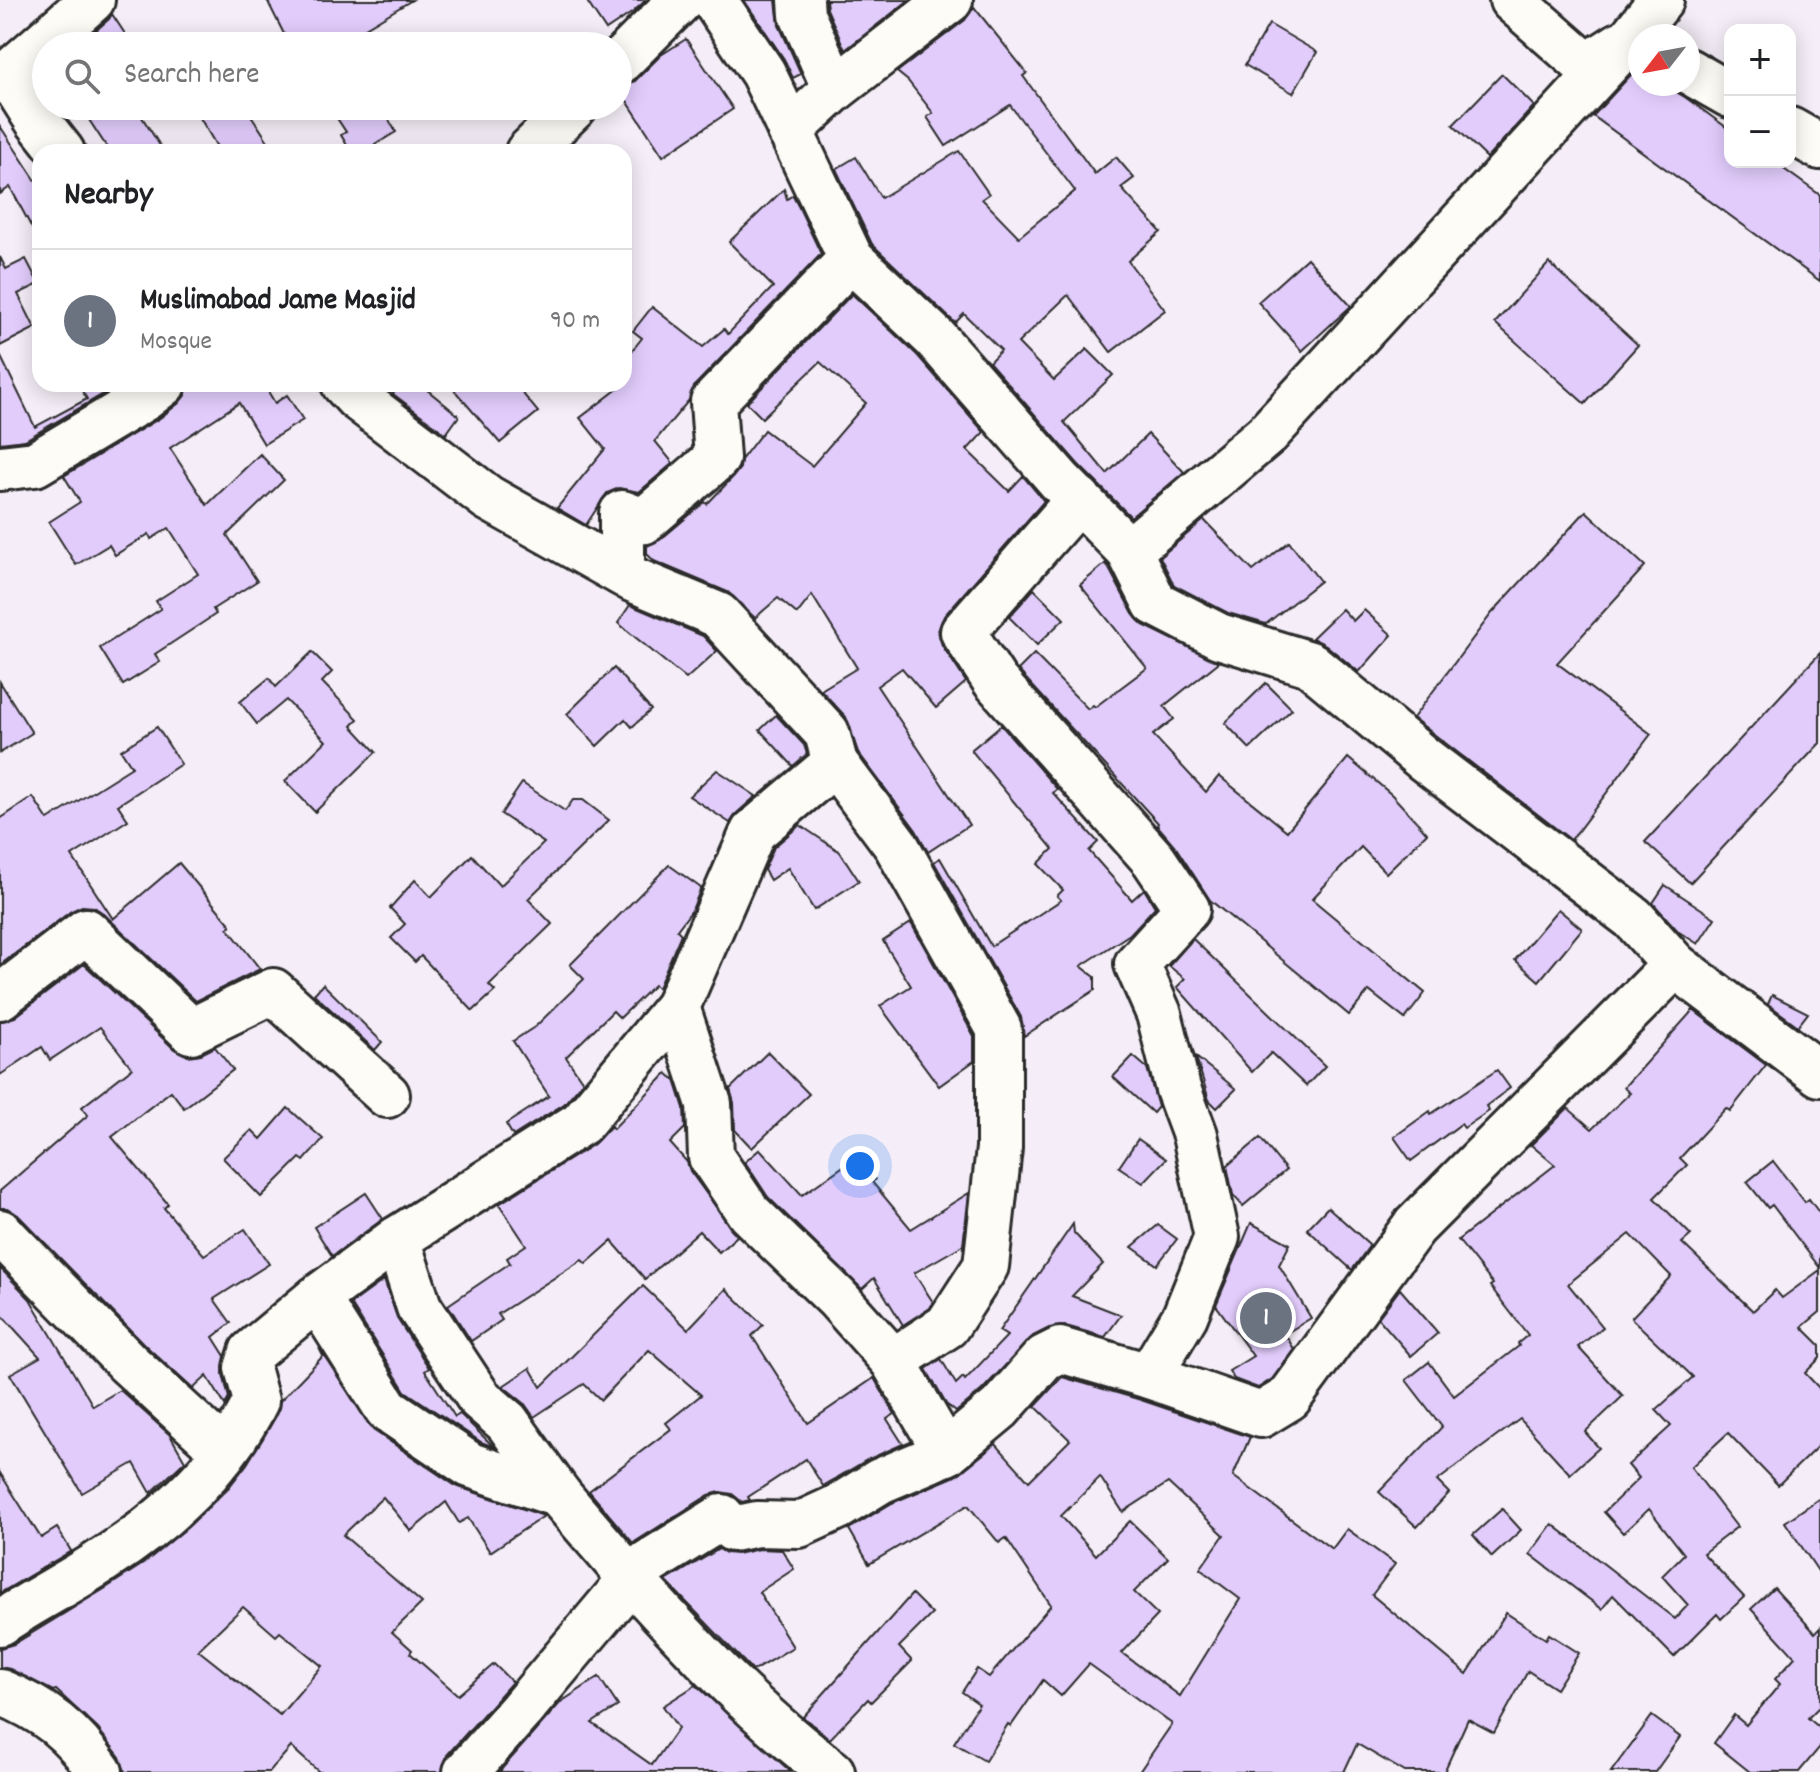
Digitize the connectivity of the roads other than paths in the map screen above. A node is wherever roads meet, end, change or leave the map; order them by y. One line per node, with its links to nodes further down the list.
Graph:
1 (92, 0): 9 (street)
2 (681, 0): 12 (street)
3 (714, 0): 21 (street)
4 (801, 0): 16 (street)
5 (950, 0): 16 (street)
6 (1512, 0): 10 (street)
7 (1661, 0): 8 (street)
8 (1646, 24)
9 (56, 32)
10 (1628, 45)
11 (1628, 48): 31 (street)
12 (632, 49)
13 (32, 53): 14 (street)
14 (4, 78): 18 (street)
15 (1700, 78): 17 (street)
16 (835, 89): 21 (street)
17 (1724, 92)
18 (32, 114)
19 (37, 120): 23 (street)
20 (561, 120): 24 (street)
21 (790, 131): 26 (street)
22 (1796, 133): 25 (street)
23 (56, 144)
24 (536, 144)
25 (1820, 147)
26 (851, 259): 30 (street); 32 (street)
27 (153, 392): 29 (street)
28 (351, 392): 32 (street)
29 (0, 468)
30 (1079, 499): 31 (street); 43 (street)
31 (1129, 551): 34 (street)
32 (622, 573): 33 (street)
33 (835, 763): 36 (street); 42 (street)
34 (1675, 965): 37 (street); 43 (street)
35 (0, 997): 38 (street)
36 (677, 1007): 40 (street); 42 (street)
37 (1820, 1074)
38 (387, 1095)
39 (0, 1232): 44 (street)
40 (397, 1239): 41 (street); 46 (street)
41 (317, 1298): 44 (street); 46 (street)
42 (893, 1361): 45 (street)
43 (1149, 1376): 45 (street)
44 (224, 1451): 48 (street)
45 (946, 1453): 47 (street)
46 (559, 1495): 47 (street)
47 (631, 1579): 51 (street); 52 (street)
48 (0, 1623)
49 (0, 1692): 50 (street)
50 (100, 1772)
51 (466, 1772)
52 (832, 1772)

